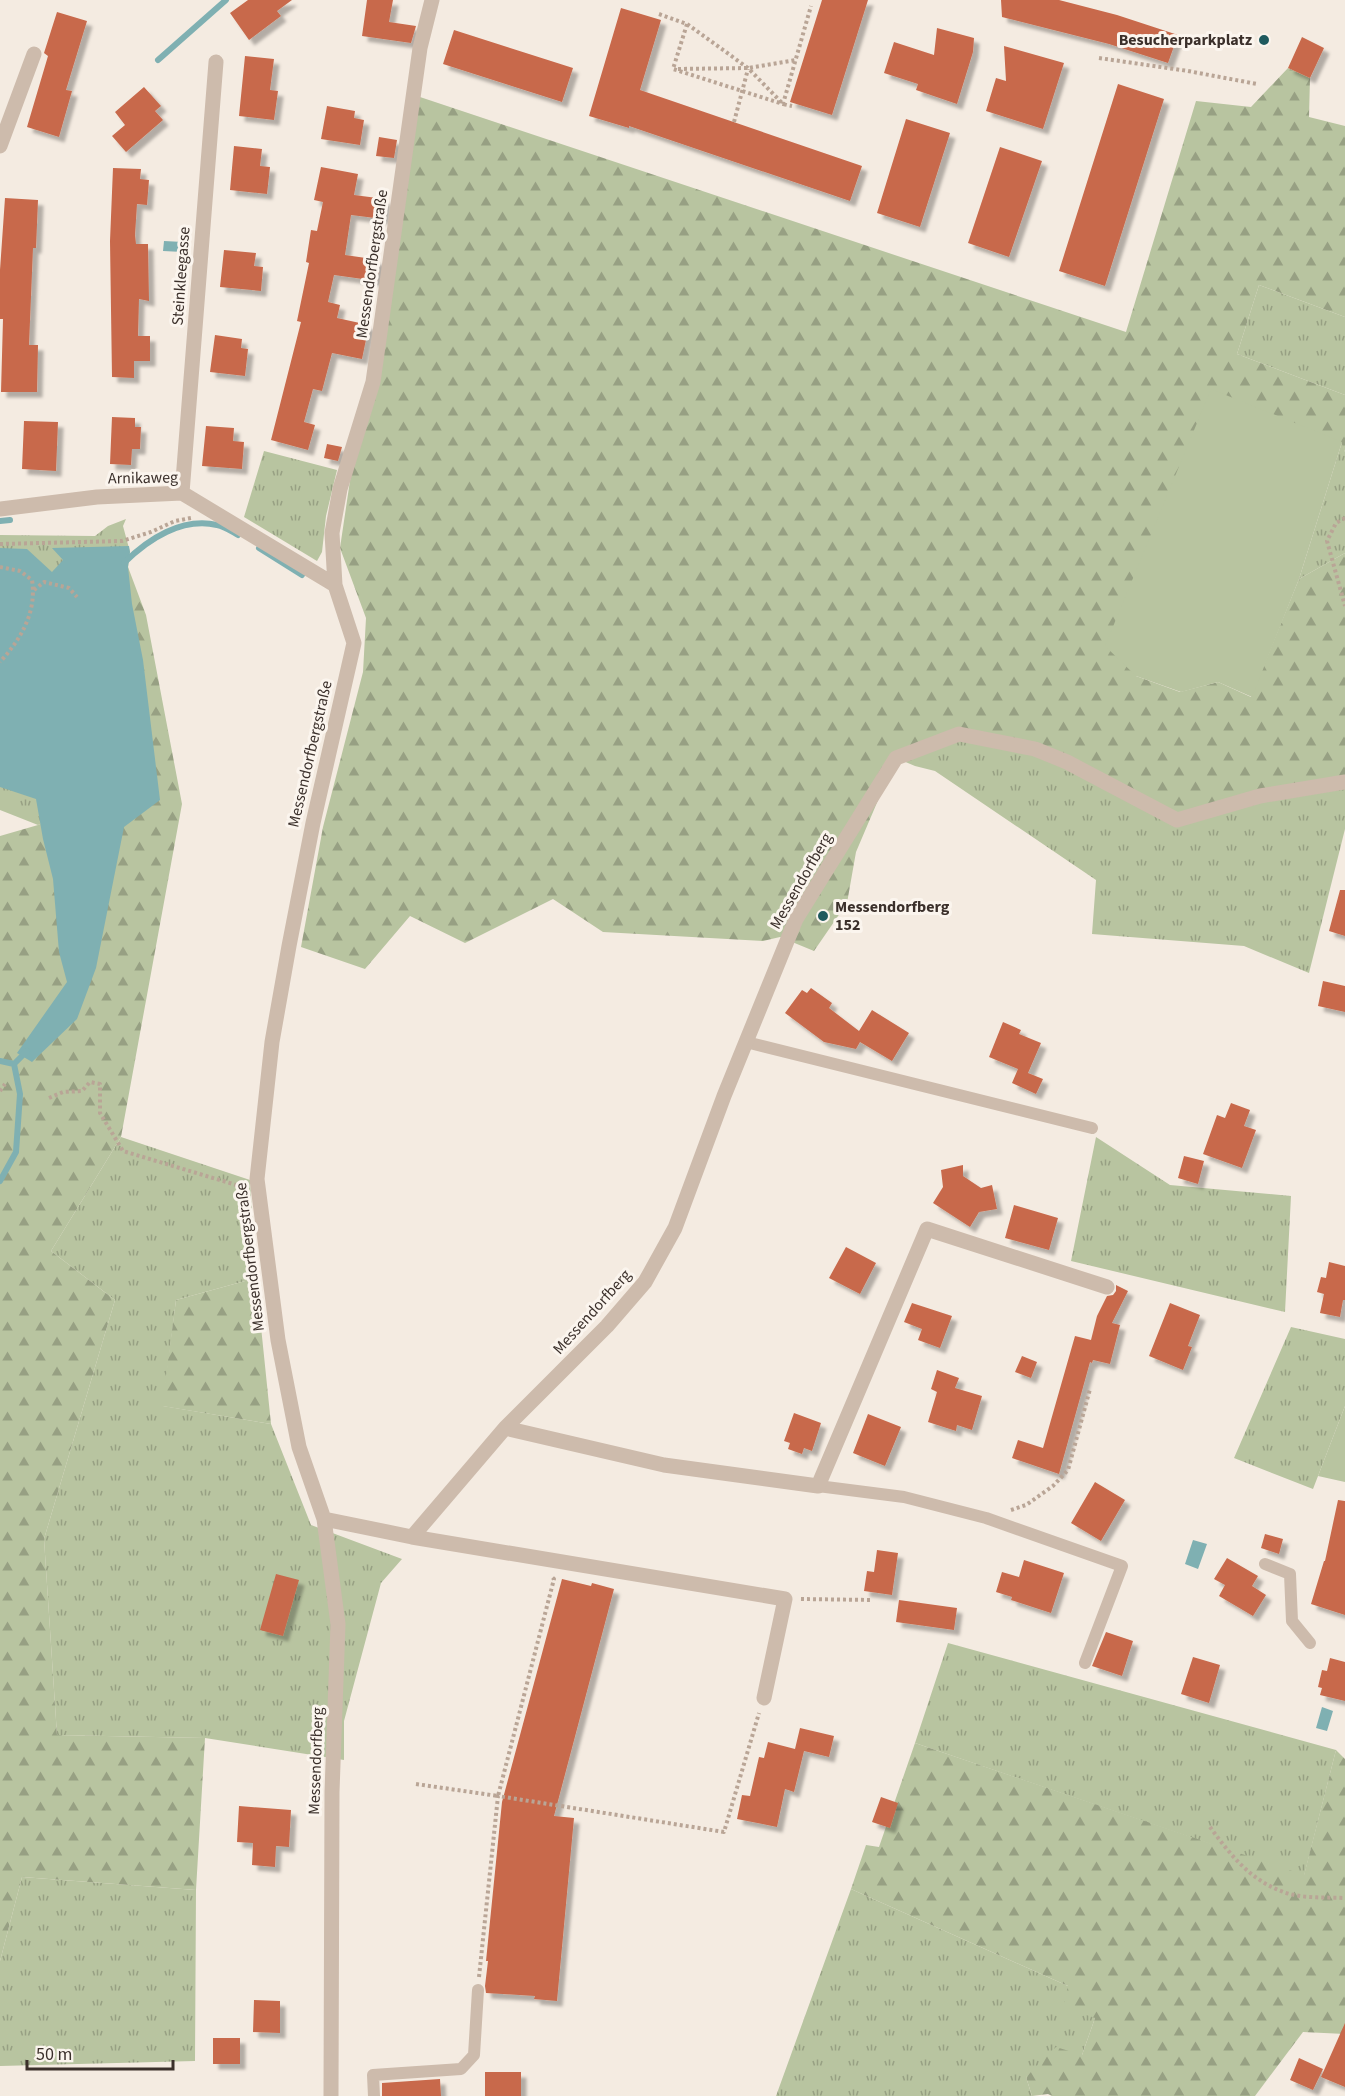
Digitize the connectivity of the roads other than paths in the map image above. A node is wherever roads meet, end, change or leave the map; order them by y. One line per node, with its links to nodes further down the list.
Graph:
1 (432, 0): 7 (street, Messendorfbergstraße)
2 (34, 54): 4 (street)
3 (216, 62): 5 (street, Steinkleegasse)
4 (0, 146)
5 (182, 493): 6 (street, Arnikaweg); 7 (street, Arnikaweg)
6 (0, 509)
7 (336, 585): 14 (street, Messendorfbergstraße)
8 (1345, 782): 9 (street, Messendorfberg)
9 (746, 1042): 10 (lane); 12 (street, Messendorfberg)
10 (1092, 1128)
11 (1107, 1287): 13 (street)
12 (505, 1428): 13 (street); 15 (street, Messendorfberg)
13 (818, 1486): 18 (lane)
14 (324, 1518): 15 (street); 21 (street, Messendorfberg)
15 (412, 1538): 19 (street)
16 (1265, 1564): 17 (lane)
17 (1310, 1643)
18 (1085, 1662)
19 (764, 1698)
20 (478, 1990): 22 (lane)
21 (331, 2096)
22 (374, 2096)

